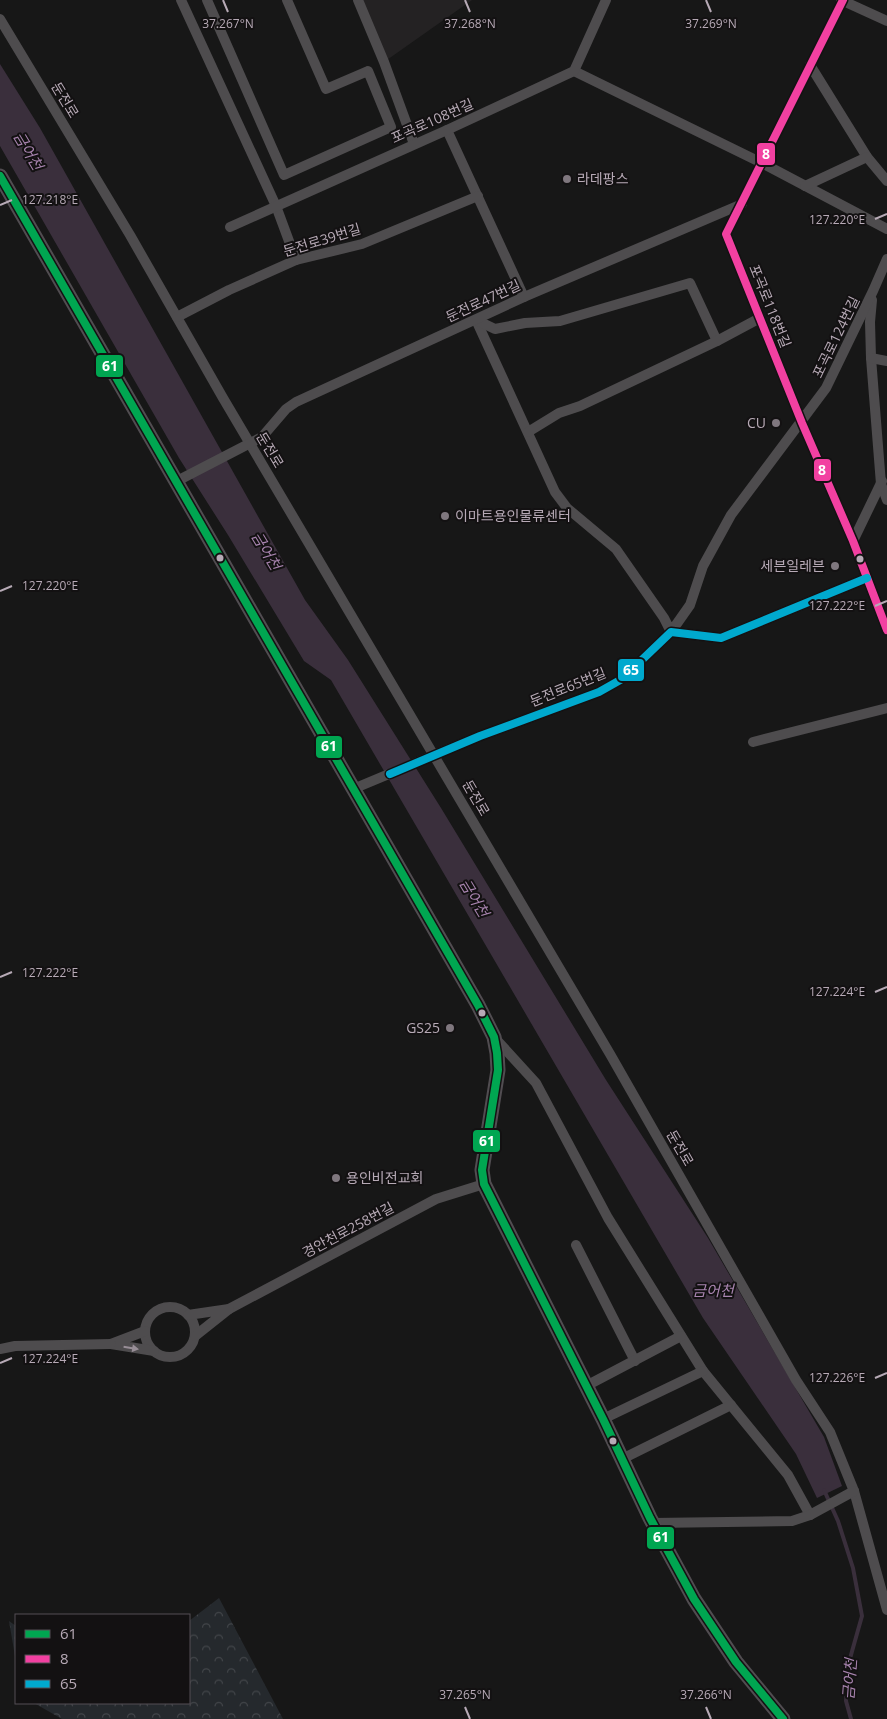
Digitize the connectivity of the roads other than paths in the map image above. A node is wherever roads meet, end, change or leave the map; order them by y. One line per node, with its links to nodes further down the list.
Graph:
1 (181, 0): 20 (street)
2 (207, 0): 3 (street)
3 (287, 0)
4 (358, 0): 12 (street)
5 (606, 0): 10 (street)
6 (842, 0): 8 (street); 9 (street, 포곡로118번길)
7 (0, 19): 27 (street, 둔전로)
8 (887, 21)
9 (810, 65): 13 (street); 14 (street, 포곡로118번길)
10 (574, 71): 11 (street, 포곡로108번길); 14 (street)
11 (447, 130): 12 (street, 포곡로108번길); 18 (street)
12 (414, 144): 20 (street, 포곡로108번길)
13 (867, 157): 16 (street); 17 (street)
14 (762, 163): 17 (street); 19 (street, 포곡로118번길)
15 (0, 176): 37 (street)
16 (887, 182)
17 (805, 186): 22 (street)
18 (478, 196): 24 (street, 둔전로39번길); 26 (street)
19 (742, 204): 26 (street, 둔전로47번길); 28 (street, 포곡로118번길)
20 (276, 206): 21 (street, 포곡로108번길); 24 (street)
21 (230, 227)
22 (887, 229)
23 (887, 259): 25 (street, 포곡로124번길)
24 (296, 260): 27 (street, 둔전로39번길)
25 (873, 291): 31 (street); 33 (street, 포곡로124번길)
26 (524, 297): 29 (street, 둔전로47번길)
27 (177, 317): 35 (street, 둔전로)
28 (760, 318): 30 (street); 33 (street, 포곡로118번길)
29 (476, 320): 30 (street); 34 (street); 35 (street, 둔전로47번길)
30 (717, 341): 34 (street)
31 (871, 358): 32 (street); 38 (street)
32 (887, 361)
33 (802, 423): 40 (street, 포곡로118번길); 43 (street, 포곡로124번길)
34 (528, 432): 43 (street)
35 (250, 443): 37 (street, 둔전로47번길); 46 (street, 둔전로)
36 (887, 472): 38 (street)
37 (177, 481): 47 (street)
38 (881, 484): 39 (street); 40 (street)
39 (887, 500)
40 (853, 542): 41 (street, 포곡로118번길)
41 (867, 578): 42 (street, 포곡로118번길); 43 (street)
42 (887, 630)
43 (671, 632): 46 (street, 둔전로65번길)
44 (887, 708): 45 (street)
45 (753, 742)
46 (434, 756): 47 (street, 둔전로65번길); 65 (street, 둔전로)
47 (359, 787): 48 (street)
48 (494, 1037): 49 (street); 55 (street)
49 (484, 1184): 51 (street, 경안천로258번길); 61 (street)
50 (576, 1245): 59 (street)
51 (229, 1309): 52 (street); 54 (street)
52 (188, 1315): 53 (street); 54 (street)
53 (145, 1331): 56 (street); 58 (street)
54 (195, 1336): 58 (street)
55 (681, 1336): 59 (street); 60 (street)
56 (111, 1344): 57 (street); 58 (street, one-way to 58)
57 (0, 1349)
58 (154, 1351)
59 (634, 1361): 61 (street)
60 (703, 1371): 62 (street); 63 (street)
61 (586, 1386): 63 (street)
62 (731, 1405): 64 (street); 66 (street)
63 (603, 1418): 64 (street)
64 (622, 1459): 67 (street)
65 (854, 1491): 66 (street); 68 (street, 둔전로)
66 (810, 1515): 67 (street)
67 (652, 1522): 69 (street)
68 (887, 1610)
69 (783, 1719)

